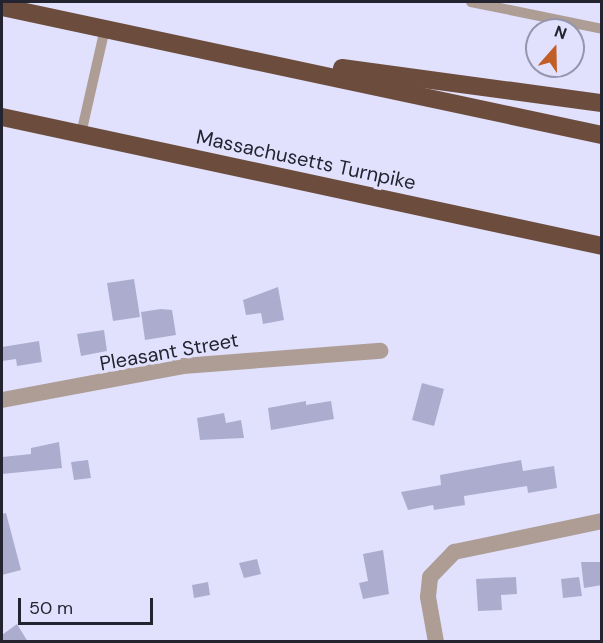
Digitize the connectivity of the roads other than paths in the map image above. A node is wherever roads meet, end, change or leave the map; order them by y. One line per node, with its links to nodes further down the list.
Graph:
1 (471, 2): 4 (lane)
2 (2, 6): 3 (highway)
3 (105, 28): 5 (highway); 8 (lane)
4 (602, 29)
5 (208, 49): 6 (highway); 9 (highway)
6 (602, 103)
7 (2, 117): 8 (highway, Massachusetts Turnpike)
8 (81, 134): 10 (highway, Massachusetts Turnpike)
9 (602, 135)
10 (526, 230): 11 (highway, Massachusetts Turnpike); 12 (highway)
11 (602, 246)
12 (602, 252)
13 (380, 351): 14 (street, Pleasant Street)
14 (2, 400)
15 (602, 521): 16 (street)
16 (436, 642)

